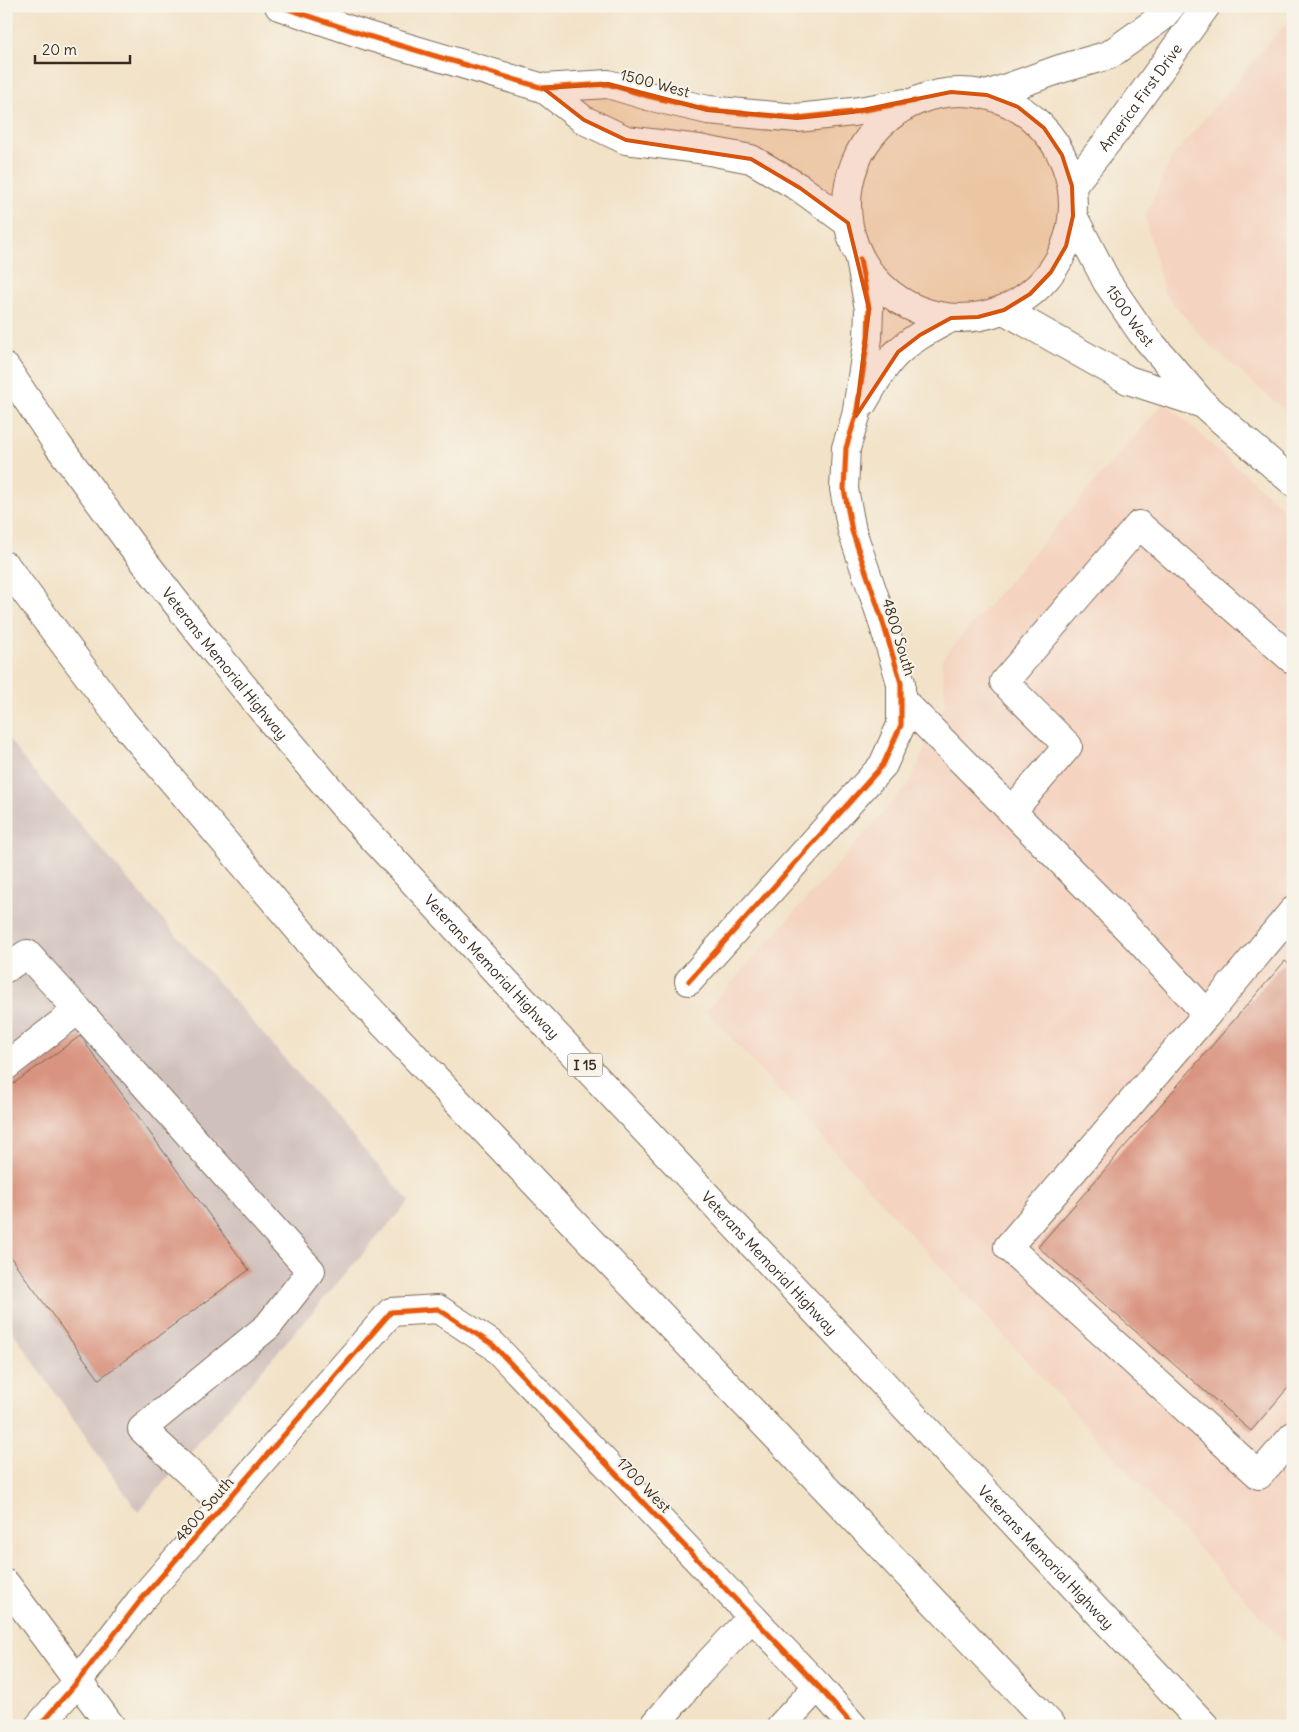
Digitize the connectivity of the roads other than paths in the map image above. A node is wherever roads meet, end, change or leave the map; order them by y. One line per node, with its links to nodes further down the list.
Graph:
1 (279, 6): 4 (main road, 1500 West)
2 (1171, 6): 5 (main road)
3 (1206, 6): 7 (main road, America First Drive)
4 (543, 88): 6 (main road, 1500 West); 9 (main road, 1500 West)
5 (987, 94): 6 (main road, 1500 West); 7 (main road)
6 (915, 101): 9 (main road)
7 (1072, 186): 8 (main road)
8 (1073, 216): 11 (main road); 14 (main road, 1500 West)
9 (848, 223): 10 (main road)
10 (860, 259): 12 (main road); 15 (main road, 4800 South)
11 (1004, 310): 12 (main road); 14 (main road, 1500 West)
12 (951, 318): 15 (main road, 4800 South)
13 (6, 368): 40 (main road, Veterans Memorial Highway / I 15)
14 (1203, 404): 16 (main road, 1500 West)
15 (856, 416): 19 (main road, 4800 South)
16 (1293, 482)
17 (6, 566): 39 (main road)
18 (1293, 660): 20 (main road)
19 (901, 699): 20 (main road); 23 (main road, 4800 South)
20 (1012, 810): 25 (main road)
21 (1293, 910): 25 (main road)
22 (6, 968): 24 (main road)
23 (689, 981)
24 (78, 1010): 26 (main road); 29 (main road)
25 (1207, 1014): 28 (main road)
26 (6, 1066)
27 (391, 1312): 29 (main road, 4800 South); 31 (main road, 1700 West)
28 (1293, 1436)
29 (224, 1505): 32 (main road, 4800 South)
30 (6, 1584): 32 (main road)
31 (752, 1617): 33 (main road, 1700 West); 36 (main road)
32 (78, 1681): 34 (main road, 4800 South); 35 (main road)
33 (818, 1686): 37 (main road); 38 (main road, 1700 West)
34 (39, 1726)
35 (111, 1726)
36 (654, 1726)
37 (781, 1726)
38 (853, 1726)
39 (1052, 1726)
40 (1205, 1726)

